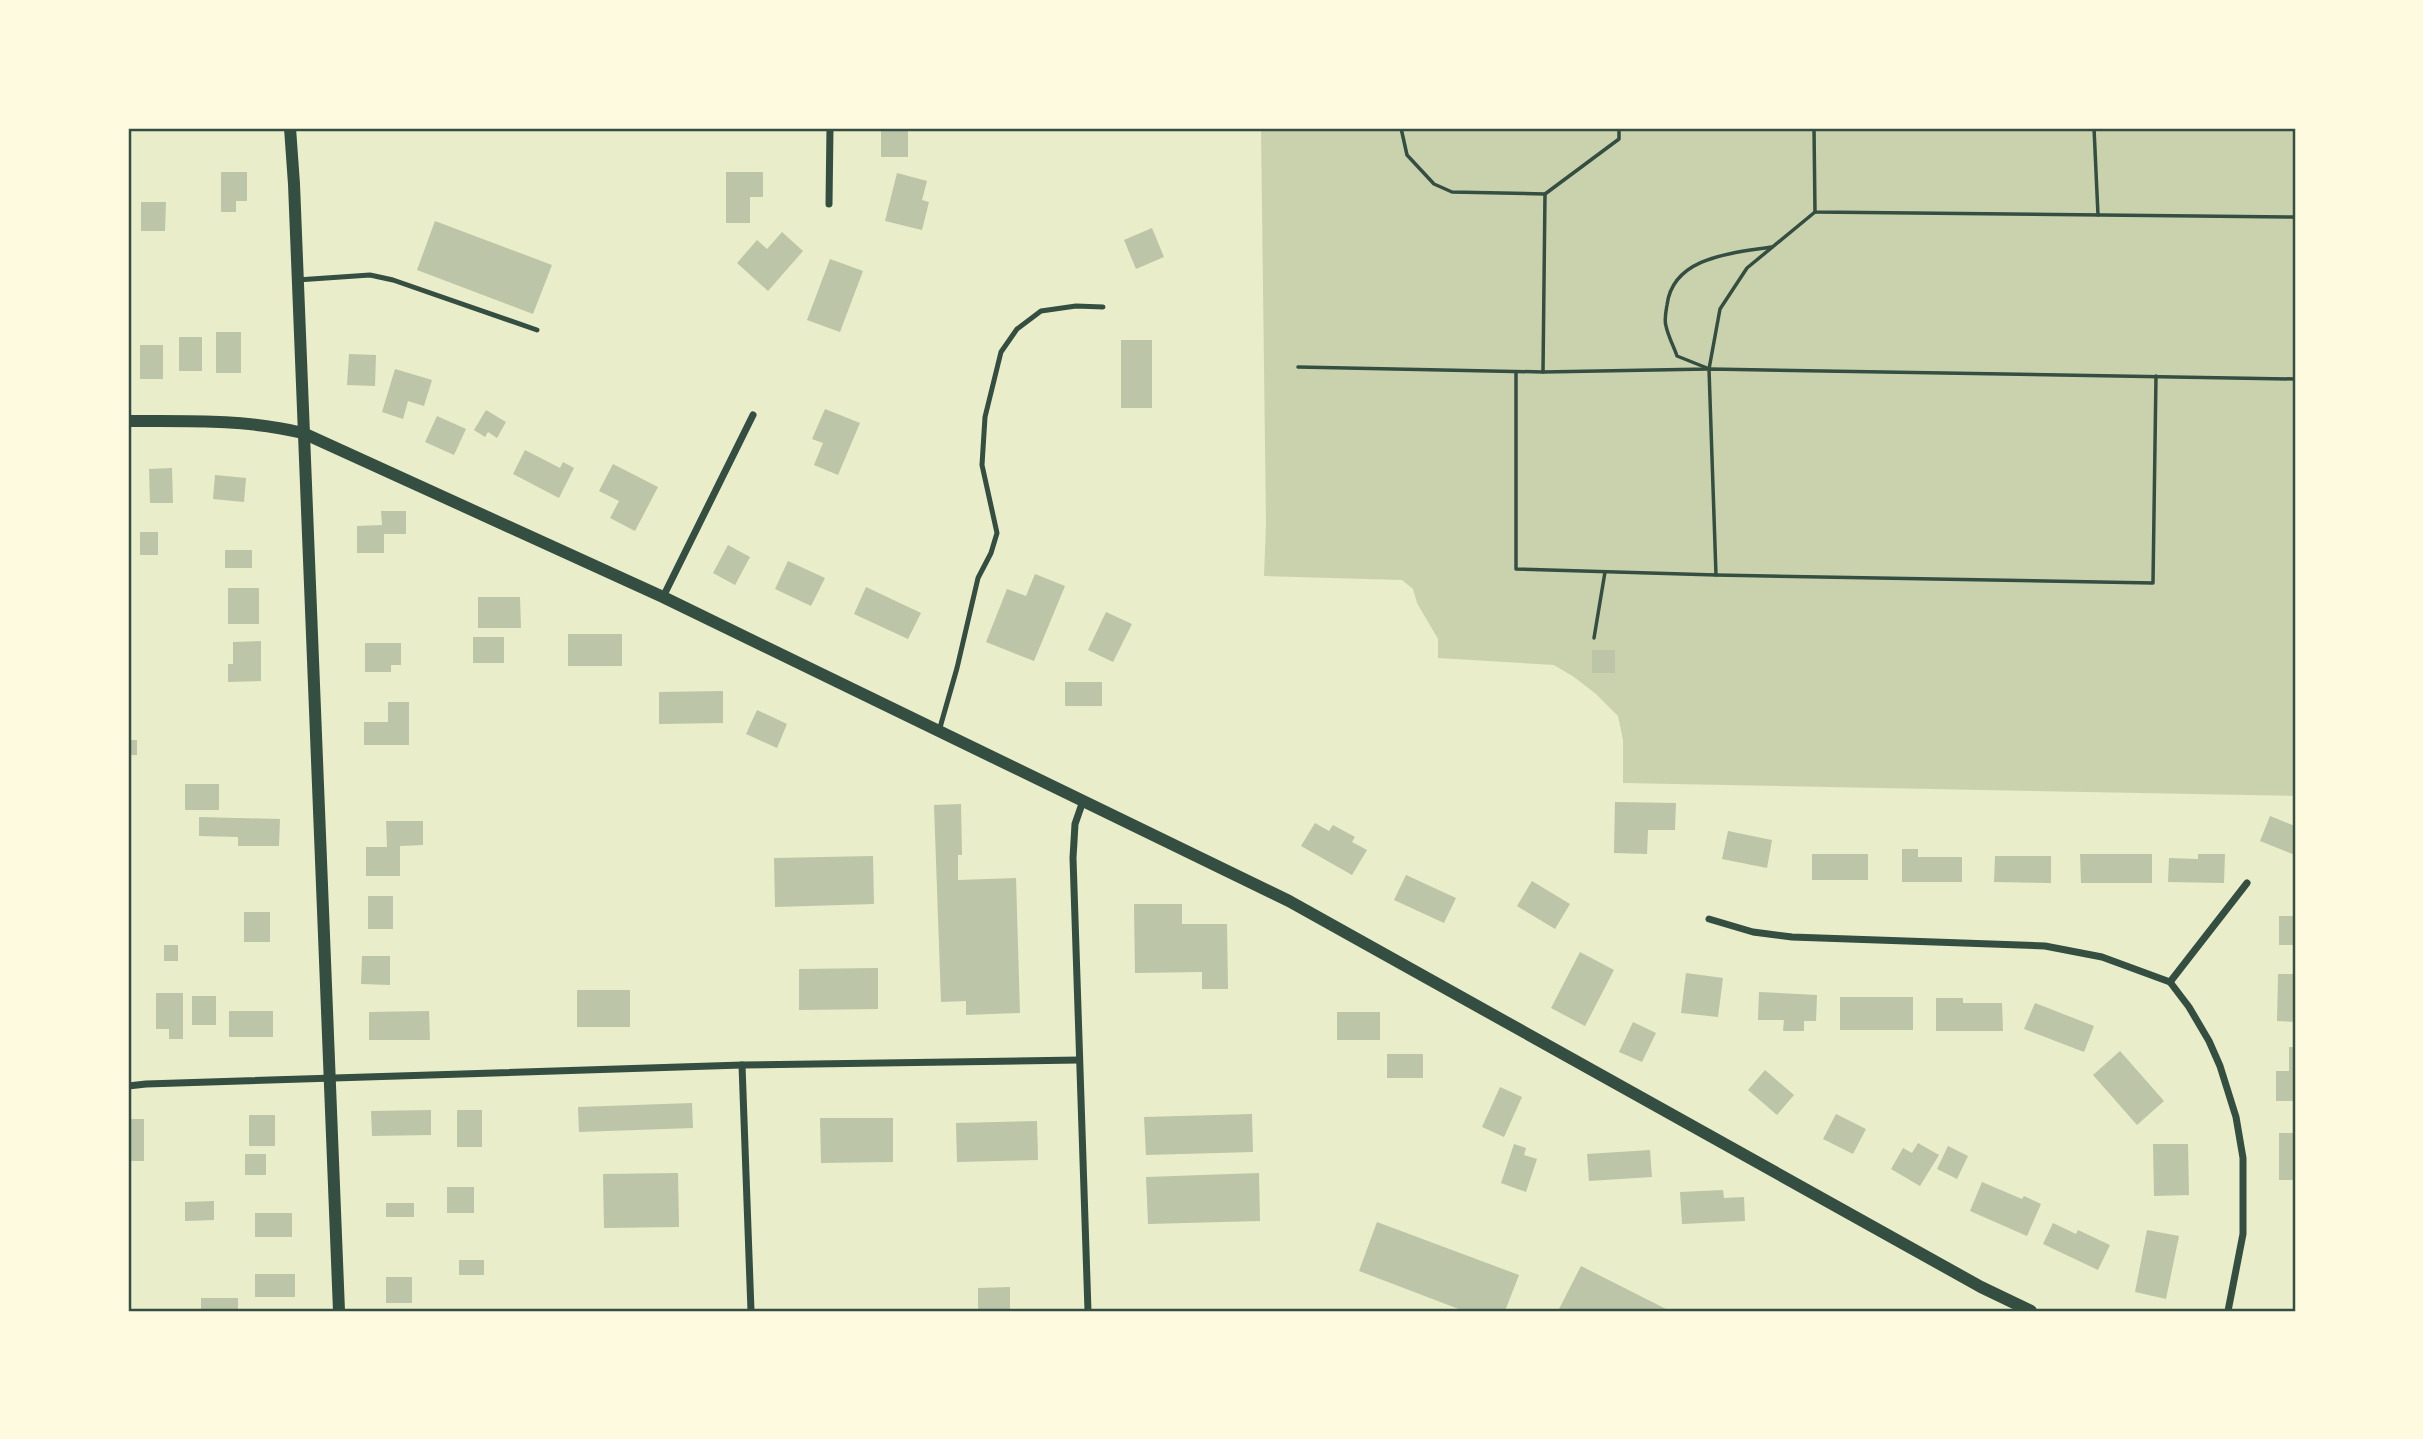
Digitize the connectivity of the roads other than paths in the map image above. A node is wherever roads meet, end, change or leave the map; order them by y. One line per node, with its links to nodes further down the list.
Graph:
1 (290, 128): 4 (street)
2 (830, 128): 3 (street)
3 (829, 204)
4 (298, 280): 6 (lane); 9 (street)
5 (1103, 307): 11 (lane)
6 (537, 330)
7 (753, 415): 10 (street)
8 (128, 421): 9 (street)
9 (303, 433): 10 (street); 18 (street)
10 (663, 597): 11 (street)
11 (939, 732): 12 (street)
12 (1083, 801): 16 (street); 23 (street)
13 (2247, 883): 15 (street)
14 (1709, 919): 15 (street)
15 (2170, 982): 24 (street)
16 (1079, 1060): 17 (street); 22 (street)
17 (742, 1065): 18 (street); 21 (street)
18 (331, 1078): 19 (street); 20 (street)
19 (128, 1086)
20 (339, 1311)
21 (751, 1311)
22 (1088, 1311)
23 (2031, 1311)
24 (2228, 1311)

